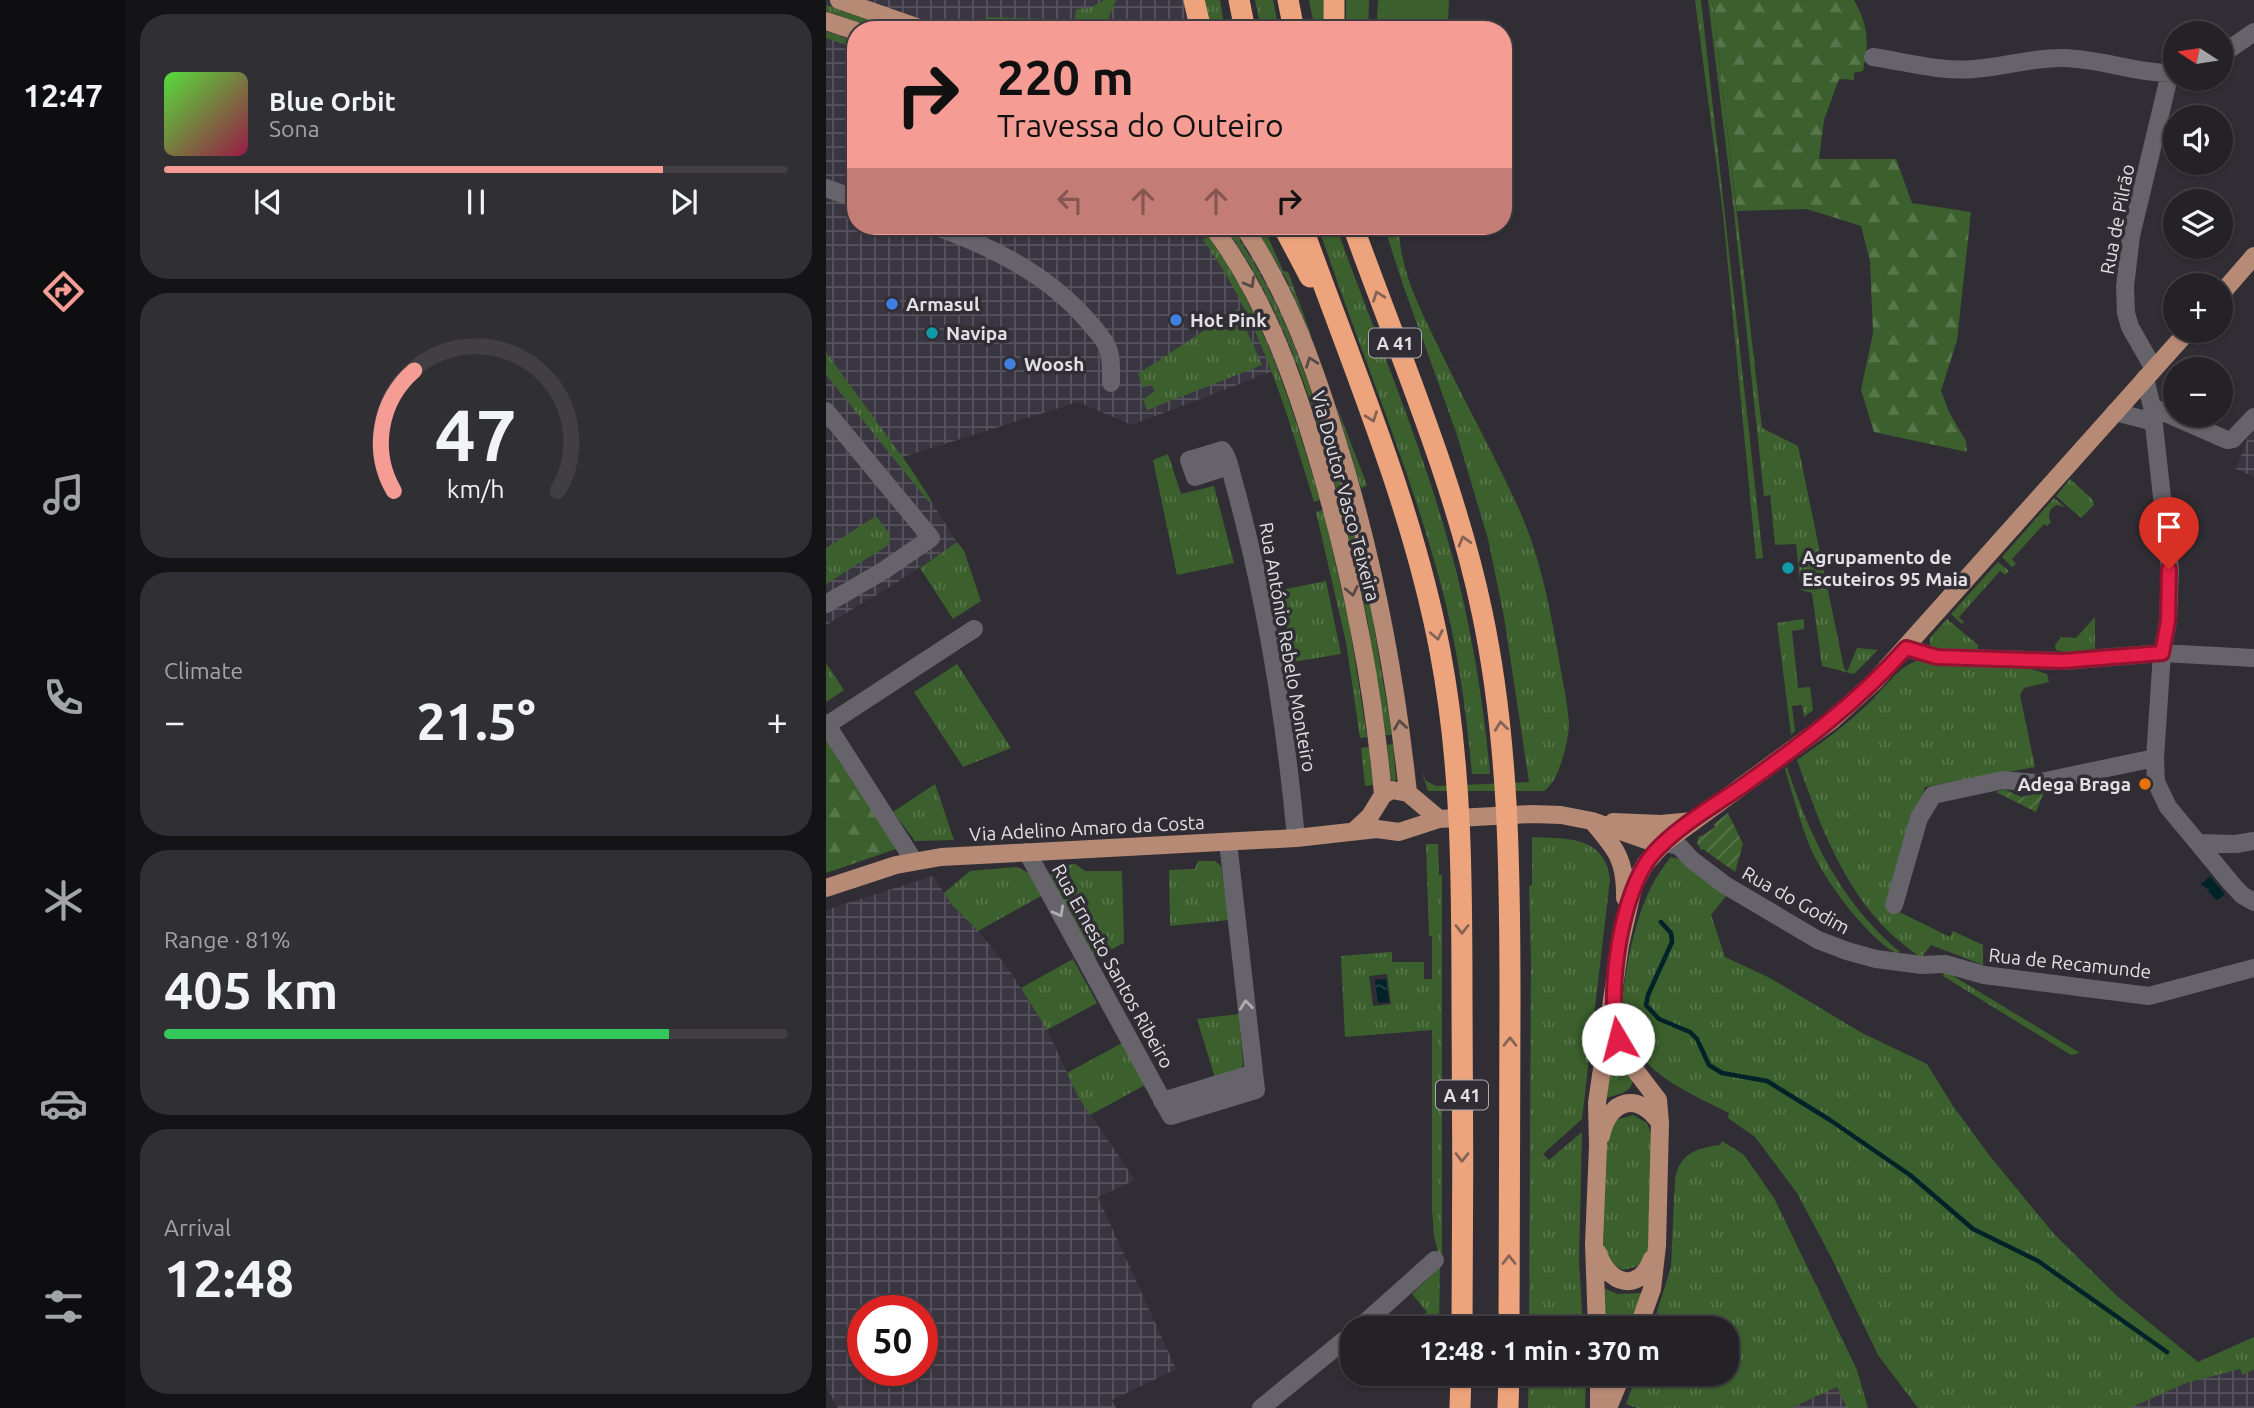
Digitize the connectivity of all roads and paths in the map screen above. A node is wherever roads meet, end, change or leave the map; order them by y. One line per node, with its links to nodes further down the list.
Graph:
1 (839, 0): 7 (main road)
2 (1194, 0): 8 (highway)
3 (1239, 0): 9 (highway)
4 (1288, 0): 10 (highway)
5 (1334, 0): 11 (highway)
6 (826, 21): 12 (main road)
7 (899, 21)
8 (1199, 21)
9 (1243, 21)
10 (1292, 21)
11 (1334, 21)
12 (847, 29)
13 (2254, 32): 14 (street)
14 (2233, 47)
15 (1873, 57): 16 (street)
16 (2163, 72)
17 (2168, 91): 30 (street, Rua de Pilrão)
18 (826, 188): 19 (street)
19 (847, 196)
20 (958, 235): 31 (street)
21 (1218, 235): 45 (main road, Via Doutor Vasco Teixeira, one-way to 45)
22 (1248, 235): 44 (main road, Via Doutor Vasco Teixeira, one-way to 22)
23 (1288, 235): 28 (highway)
24 (1305, 235): 28 (highway, A 41)
25 (1357, 235): 73 (highway, A 41, one-way to 25)
26 (2254, 256): 27 (main road)
27 (2233, 280)
28 (1340, 330): 72 (highway, A 41, one-way to 72)
29 (2177, 343): 30 (main road)
30 (2150, 373): 33 (main road); 34 (street, Rua de Pilrão)
31 (1111, 383)
32 (826, 411): 37 (street)
33 (2115, 412): 34 (street); 39 (main road)
34 (2153, 415): 35 (street); 40 (street, Rua de Pilrão)
35 (2254, 417)
36 (1229, 466): 52 (street, Rua António Rebelo Monteiro)
37 (826, 604)
38 (974, 629): 42 (street)
39 (1906, 648): 40 (street); 48 (main road)
40 (2162, 653): 41 (street); 43 (street, Rua de Pilrão)
41 (2254, 658)
42 (827, 725): 58 (street)
43 (2155, 758): 56 (street, Rua de Pilrão); 61 (street)
44 (1411, 796): 45 (main road); 46 (main road); 49 (main road)
45 (1380, 802): 50 (main road); 51 (main road)
46 (1439, 818): 47 (main road, Via Adelino Amaro da Costa); 49 (main road, Via Adelino Amaro da Costa)
47 (1592, 821): 48 (main road, Via Adelino Amaro da Costa); 55 (main road, Via Adelino Amaro da Costa); 62 (main road)
48 (1693, 821): 55 (main road)
49 (1412, 826): 50 (main road, Via Adelino Amaro da Costa)
50 (1386, 829): 51 (main road, Via Adelino Amaro da Costa)
51 (1354, 831): 52 (main road, Via Adelino Amaro da Costa)
52 (1296, 838): 54 (main road, Via Adelino Amaro da Costa)
53 (2254, 841): 56 (street)
54 (1228, 842): 57 (main road, Via Adelino Amaro da Costa); 57 (street, Rua Ernesto Santos Ribeiro, one-way to 54)
55 (1664, 843): 62 (main road); 63 (street, Rua do Godim)
56 (2198, 843): 60 (street, Rua de Pilrão)
57 (1027, 852): 58 (main road, Via Adelino Amaro da Costa)
58 (914, 861): 59 (main road, Via Adelino Amaro da Costa)
59 (826, 888)
60 (2254, 902)
61 (1894, 905)
62 (1624, 923): 65 (main road)
63 (1922, 965): 64 (street, Rua de Recamunde)
64 (2254, 968)
65 (1613, 998): 66 (main road); 67 (main road)
66 (1660, 1123): 67 (main road); 69 (main road)
67 (1598, 1146): 68 (main road)
68 (1594, 1244): 69 (main road); 74 (main road)
69 (1657, 1246): 75 (main road)
70 (1436, 1260): 71 (street)
71 (1373, 1316)
72 (1462, 1316)
73 (1509, 1316)
74 (1597, 1316)
75 (1642, 1316)
76 (1340, 1344): 81 (street)
77 (1461, 1386): 82 (highway)
78 (1509, 1386): 83 (highway)
79 (1599, 1386): 84 (main road)
80 (1617, 1386): 85 (main road)
81 (1261, 1408)
82 (1460, 1408)
83 (1508, 1408)
84 (1599, 1408)
85 (1608, 1408)

